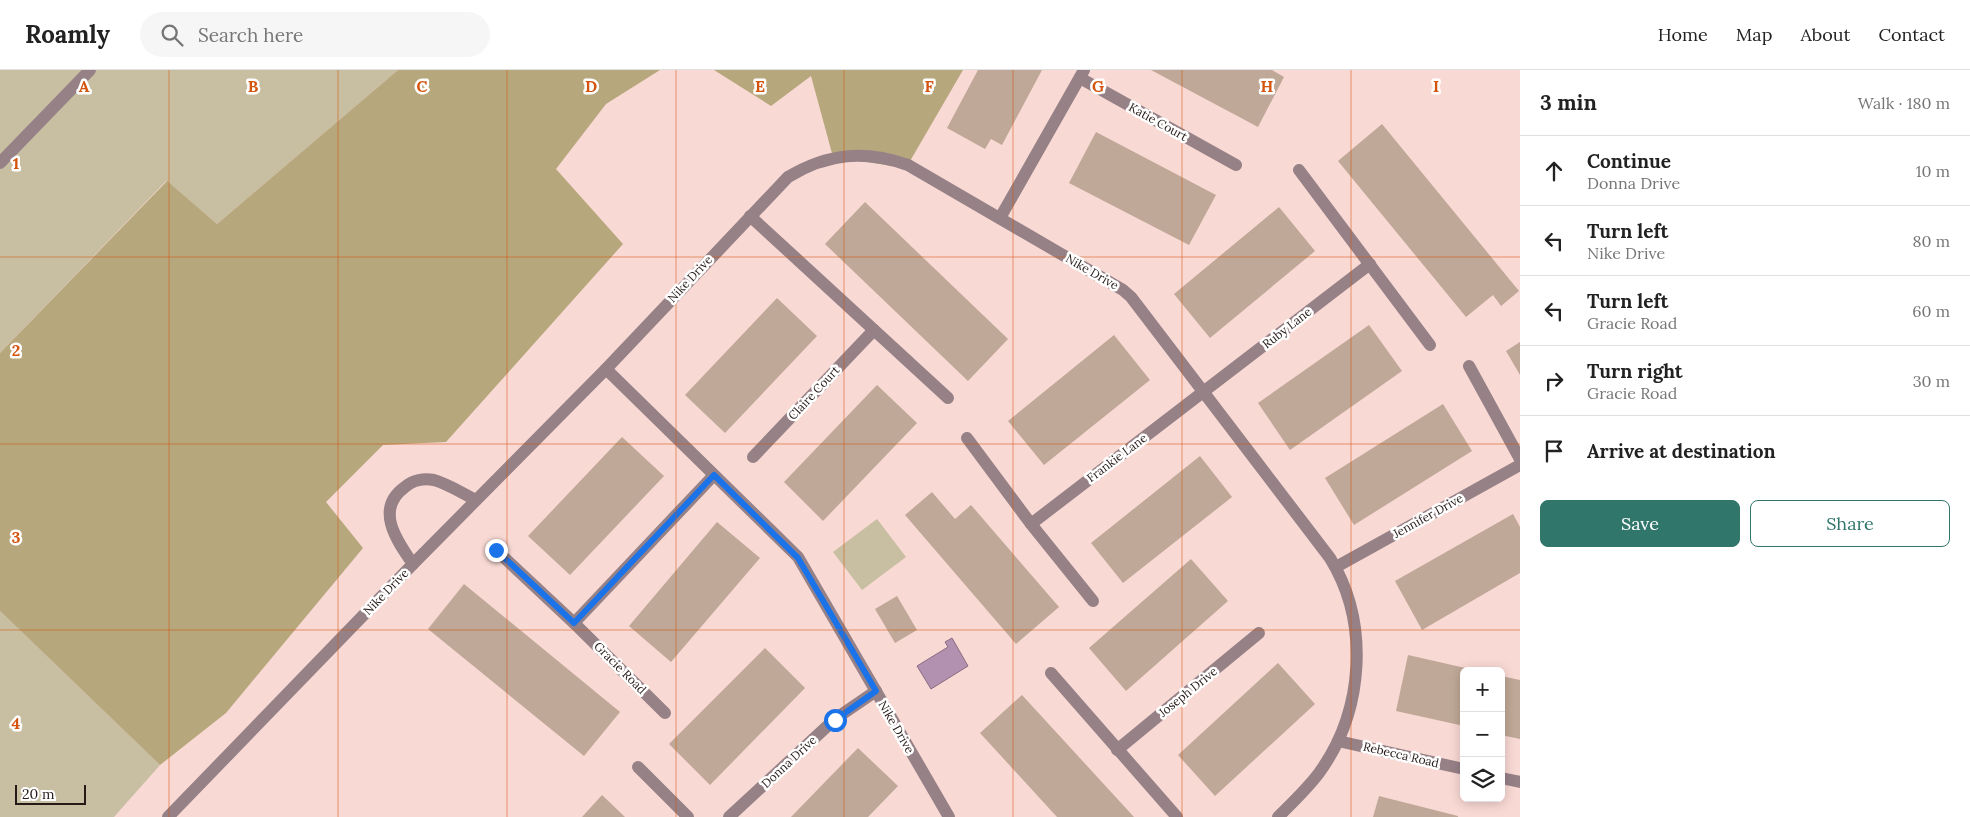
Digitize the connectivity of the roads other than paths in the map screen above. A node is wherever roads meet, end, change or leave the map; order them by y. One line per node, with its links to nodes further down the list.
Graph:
1 (90, 70): 3 (street)
2 (1082, 74): 4 (street, Katie Court); 7 (street, Katie Court)
3 (0, 163)
4 (1236, 165)
5 (1299, 170): 8 (street)
6 (750, 216): 7 (street, Nike Drive); 9 (street); 12 (street, Nike Drive)
7 (1000, 218): 13 (street, Nike Drive)
8 (1370, 264): 10 (street); 13 (street, Ruby Lane)
9 (874, 330): 14 (street); 16 (street, Claire Court)
10 (1430, 345)
11 (1469, 366): 17 (street)
12 (606, 369): 19 (street, Nike Drive); 20 (street, Nike Drive)
13 (1204, 392): 21 (street, Frankie Lane); 24 (street, Nike Drive)
14 (948, 398)
15 (967, 438): 21 (street)
16 (753, 457)
17 (1520, 459)
18 (1520, 465): 24 (street, Jennifer Drive)
19 (714, 475): 26 (street); 29 (street, Nike Drive)
20 (476, 500): 23 (street, Nike Drive); 23 (street)
21 (1031, 524): 25 (street)
22 (496, 550): 26 (street, Gracie Road)
23 (413, 564): 37 (street, Nike Drive)
24 (1336, 567): 31 (street, Nike Drive)
25 (1093, 601)
26 (574, 623): 30 (street, Gracie Road)
27 (1259, 633): 32 (street, Joseph Drive)
28 (1051, 673): 32 (street)
29 (876, 691): 39 (street, Donna Drive); 40 (street, Nike Drive)
30 (665, 713)
31 (1338, 741): 34 (street, Rebecca Road); 42 (street, Nike Drive)
32 (1117, 750): 41 (street)
33 (638, 767): 38 (street)
34 (1460, 768)
35 (1505, 779): 36 (street)
36 (1520, 782)
37 (168, 817)
38 (688, 817)
39 (729, 817)
40 (949, 817)
41 (1177, 817)
42 (1278, 817)

